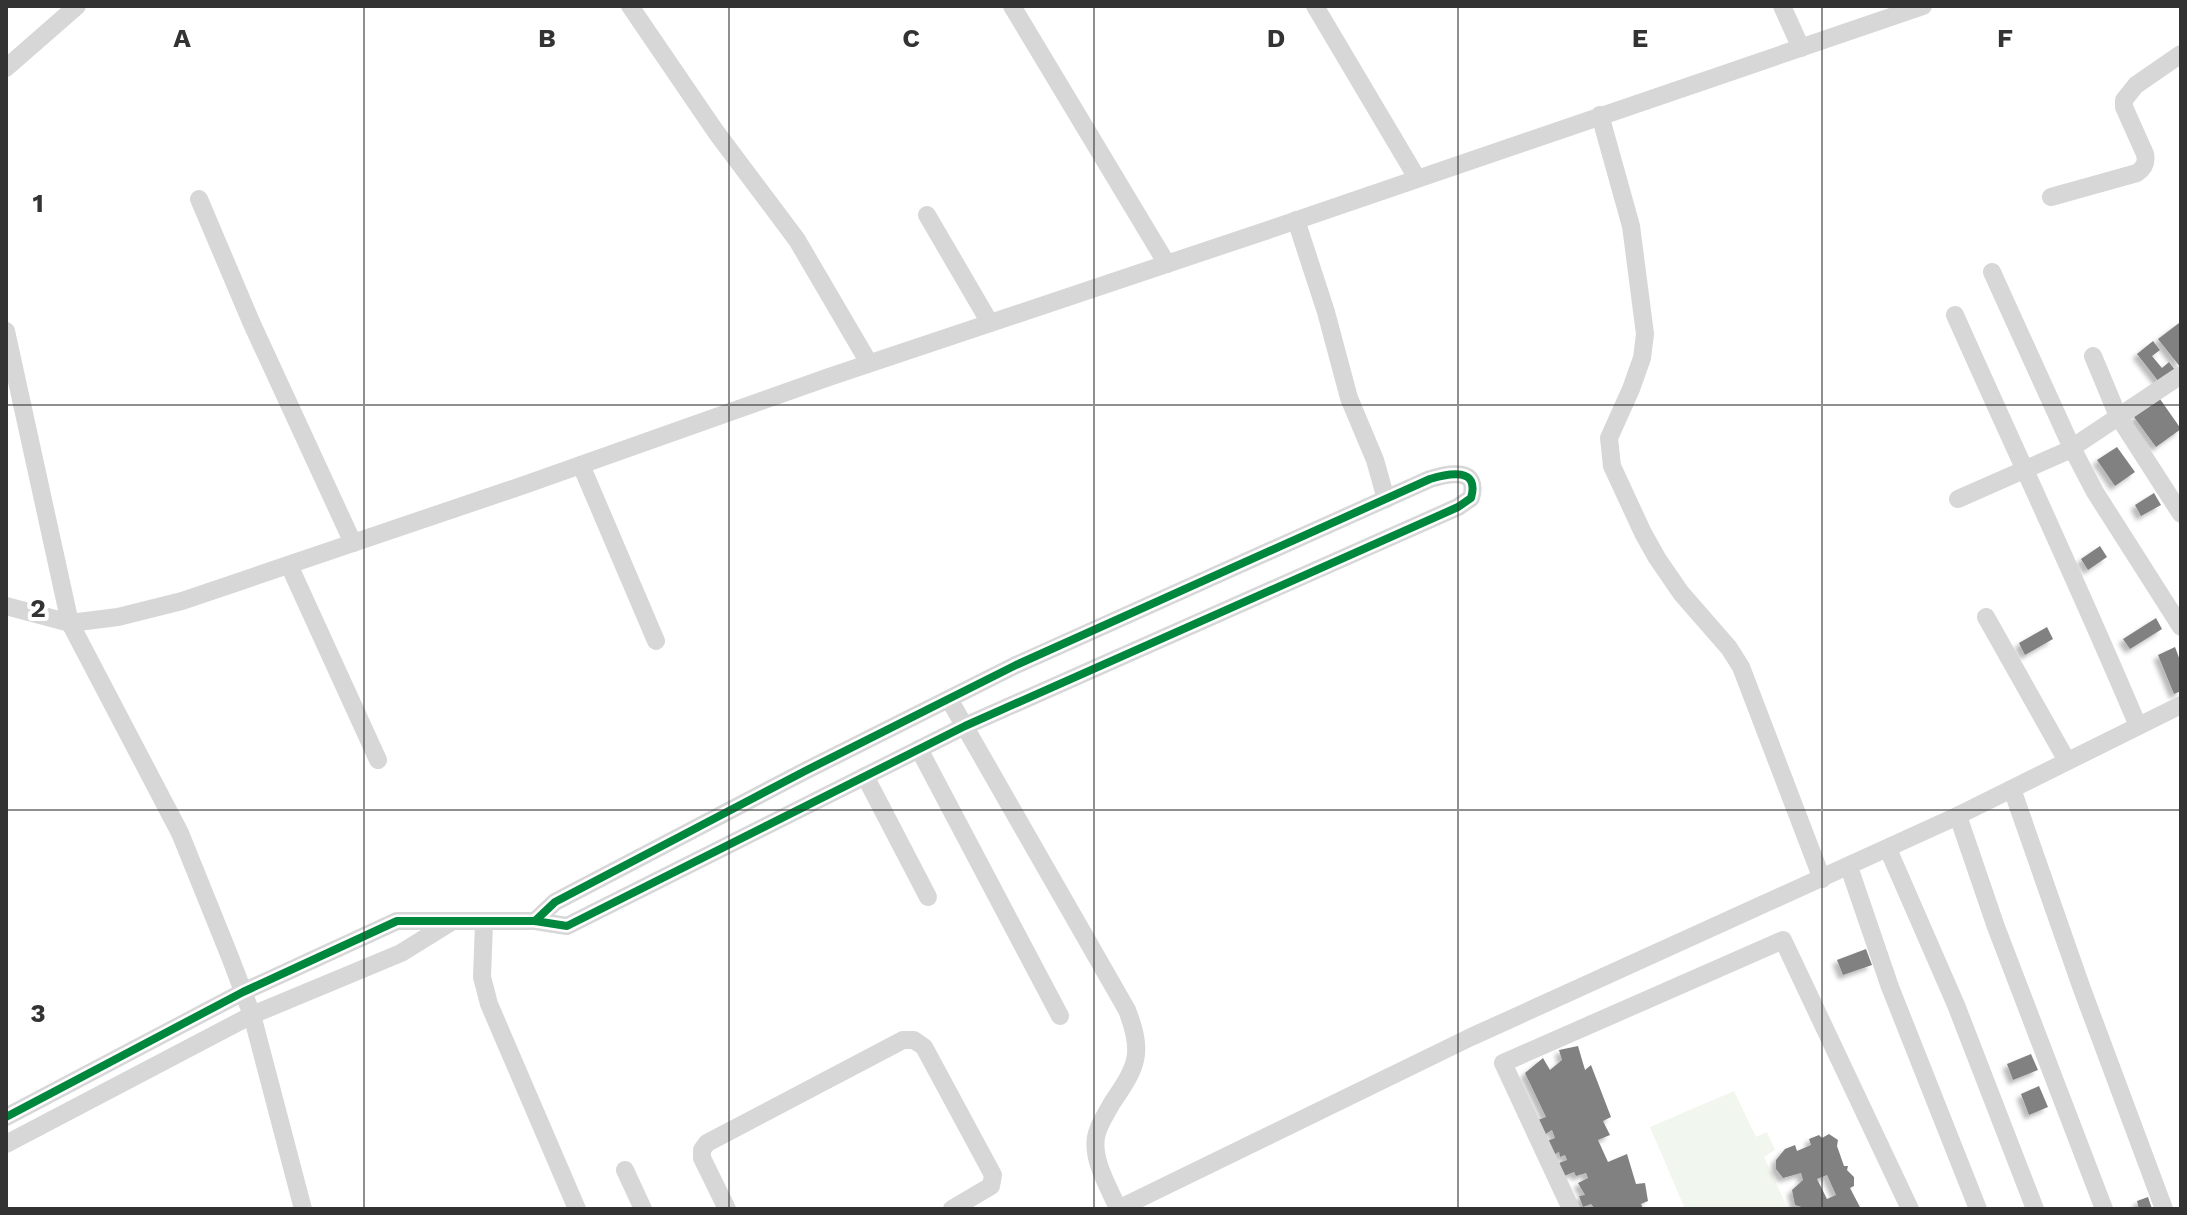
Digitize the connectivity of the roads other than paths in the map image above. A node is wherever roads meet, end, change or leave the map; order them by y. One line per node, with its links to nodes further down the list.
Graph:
1 (77, 6): 9 (street)
2 (630, 6): 22 (street)
3 (1012, 6): 16 (street)
4 (1315, 6): 11 (street)
5 (1782, 6): 7 (street)
6 (1923, 6): 7 (street)
7 (1801, 48): 10 (street)
8 (2181, 54): 12 (street)
9 (6, 68)
10 (1600, 115): 11 (street); 52 (street)
11 (1417, 178): 15 (street)
12 (2051, 197)
13 (199, 199): 31 (street)
14 (927, 215): 19 (street)
15 (1296, 220): 16 (street); 28 (street)
16 (1167, 264): 19 (street)
17 (1992, 272): 25 (street)
18 (1955, 315): 27 (street)
19 (990, 323): 22 (street)
20 (6, 331): 36 (street)
21 (2093, 356): 24 (street)
22 (869, 363): 26 (street)
23 (2181, 375): 24 (street)
24 (2118, 416): 25 (street); 30 (street)
25 (2072, 448): 27 (street); 37 (street)
26 (581, 465): 31 (street); 39 (street)
27 (2023, 471): 29 (street); 43 (street)
28 (1386, 499): 33 (street); 38 (street)
29 (1958, 499)
30 (2181, 514)
31 (353, 543): 32 (street)
32 (289, 565): 36 (street); 45 (street)
33 (1164, 599): 38 (street); 40 (street)
34 (6, 606): 36 (street)
35 (1986, 617): 46 (street)
36 (70, 623): 57 (street)
37 (2181, 627)
38 (1177, 633): 42 (street)
39 (656, 641)
40 (949, 699): 42 (street); 54 (street)
41 (2181, 705): 43 (street)
42 (965, 726): 44 (street); 68 (street)
43 (2138, 726): 46 (street)
44 (919, 749): 47 (street); 59 (street)
45 (378, 760)
46 (2067, 761): 48 (street)
47 (865, 776): 53 (street); 54 (street)
48 (2012, 789): 49 (street); 74 (street)
49 (1958, 816): 50 (street); 73 (street)
50 (1888, 849): 51 (street); 72 (street)
51 (1849, 867): 52 (street); 71 (street)
52 (1822, 879): 68 (street)
53 (928, 897)
54 (535, 921): 56 (street)
55 (451, 922): 56 (street); 57 (street); 58 (street)
56 (484, 922): 64 (street)
57 (243, 992): 58 (street); 60 (street)
58 (252, 1015): 61 (street); 63 (street)
59 (1060, 1016)
60 (6, 1117)
61 (6, 1144)
62 (625, 1170): 65 (street)
63 (303, 1209)
64 (577, 1209)
65 (643, 1209)
66 (727, 1209): 67 (street)
67 (952, 1209)
68 (1118, 1209)
69 (1571, 1209): 70 (street)
70 (1910, 1209)
71 (1978, 1209)
72 (2035, 1209)
73 (2104, 1209)
74 (2164, 1209)

